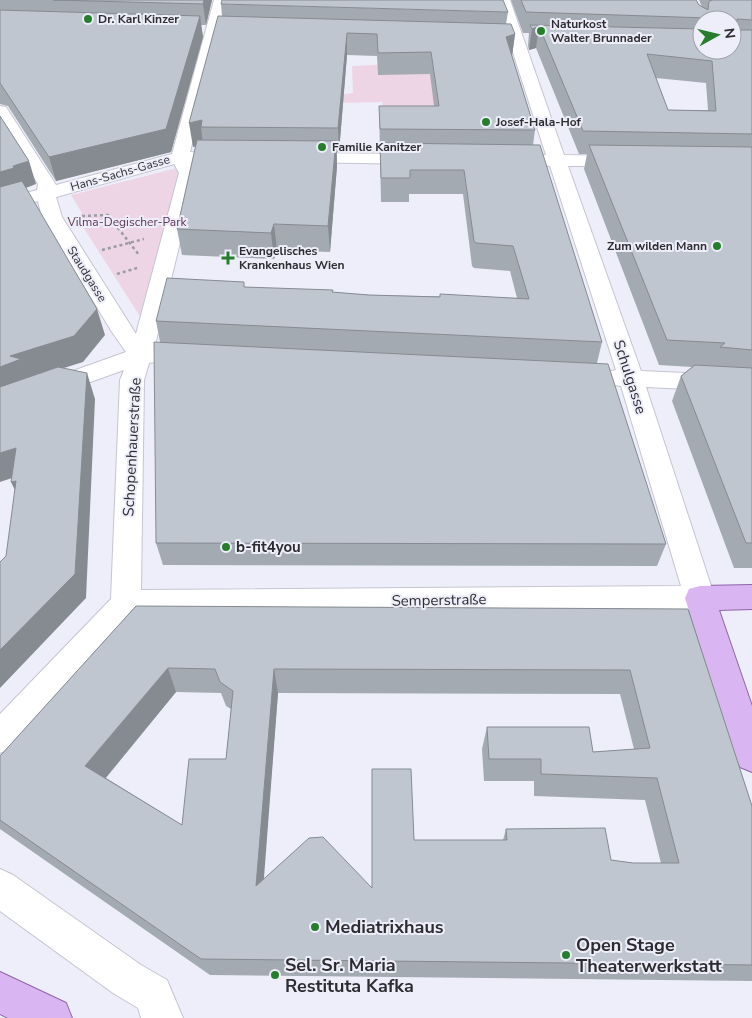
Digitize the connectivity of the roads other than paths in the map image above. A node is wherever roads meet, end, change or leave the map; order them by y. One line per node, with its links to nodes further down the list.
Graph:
1 (221, 0): 4 (street)
2 (503, 0): 6 (street, Schulgasse)
3 (197, 31): 4 (street)
4 (218, 31): 8 (street)
5 (498, 39): 6 (street)
6 (524, 43): 13 (street, Schulgasse)
7 (0, 111): 15 (street, Staudgasse)
8 (180, 157): 9 (street, Hans-Sachs-Gasse); 15 (street, Hans-Sachs-Gasse); 17 (street, Schopenhauerstraße)
9 (212, 157)
10 (281, 158): 11 (street)
11 (438, 159)
12 (517, 160): 13 (street)
13 (556, 160): 14 (street); 20 (street, Schulgasse)
14 (644, 162)
15 (46, 194): 16 (street, Hans-Sachs-Gasse); 17 (street, Staudgasse)
16 (0, 206)
17 (141, 355): 18 (street); 22 (street); 25 (street, Schopenhauerstraße)
18 (170, 357)
19 (592, 377): 20 (street)
20 (631, 379): 21 (street); 24 (street, Schulgasse)
21 (752, 384)
22 (0, 406)
23 (752, 597): 24 (main road, Semperstraße)
24 (700, 598): 25 (street, Semperstraße); 27 (main road, Schulgasse)
25 (126, 603): 26 (street)
26 (0, 737)
27 (752, 756)
28 (0, 888): 31 (street)
29 (0, 992): 30 (main road)
30 (51, 1018)
31 (162, 1018)

